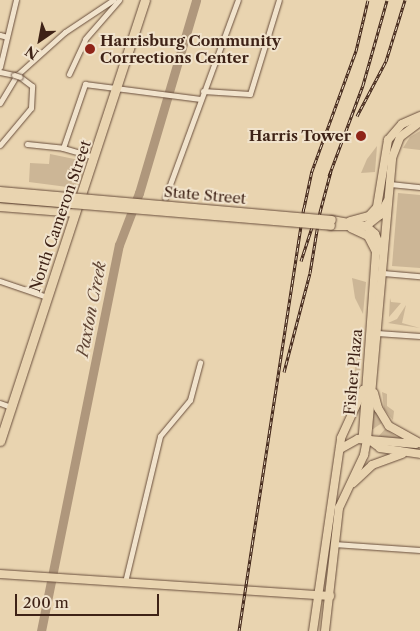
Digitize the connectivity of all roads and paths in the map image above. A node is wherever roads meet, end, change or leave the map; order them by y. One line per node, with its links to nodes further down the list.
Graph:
1 (16, 0): 8 (street)
2 (113, 0): 12 (street)
3 (119, 0): 11 (street)
4 (146, 0): 13 (highway, North Cameron Street)
5 (238, 0): 14 (street)
6 (279, 0): 14 (street)
7 (0, 35): 8 (street)
8 (7, 37): 9 (street)
9 (0, 67)
10 (0, 72): 12 (street)
11 (69, 74)
12 (17, 76): 16 (street); 20 (street)
13 (118, 88): 15 (street); 21 (street); 22 (highway, North Cameron Street)
14 (203, 92): 15 (street)
15 (200, 99): 28 (street)
16 (0, 103)
17 (420, 116): 32 (main road)
18 (420, 122): 23 (main road, Fisher Plaza)
19 (28, 144): 21 (street)
20 (0, 145)
21 (63, 148): 22 (street)
22 (94, 157): 30 (highway, North Cameron Street)
23 (390, 184): 24 (street); 26 (main road, Fisher Plaza)
24 (420, 187)
25 (0, 191): 31 (main road, State Street, bridge)
26 (389, 195): 33 (main road); 34 (main road, Fisher Plaza)
27 (0, 198): 31 (main road, State Street, bridge)
28 (165, 198)
29 (0, 207): 30 (main road)
30 (76, 213): 38 (highway, North Cameron Street)
31 (332, 223): 32 (main road, State Street)
32 (350, 224): 33 (main road, State Street); 42 (main road, Fisher Plaza)
33 (366, 226): 34 (main road)
34 (384, 262): 35 (main road, Fisher Plaza)
35 (382, 273): 36 (street); 39 (main road, Fisher Plaza)
36 (420, 276)
37 (0, 282): 38 (street)
38 (47, 297): 44 (highway, North Cameron Street)
39 (377, 333): 40 (street); 42 (main road, Fisher Plaza)
40 (420, 336)
41 (200, 362): 54 (street)
42 (370, 378): 45 (main road, Fisher Plaza); 47 (main road); 48 (main road)
43 (0, 403): 44 (street)
44 (11, 407): 46 (highway, North Cameron Street)
45 (367, 440): 47 (main road); 48 (main road); 49 (main road); 50 (main road, Fisher Plaza)
46 (0, 441)
47 (420, 443)
48 (340, 449): 55 (main road)
49 (417, 454): 50 (main road)
50 (340, 501): 51 (main road)
51 (333, 544): 52 (street); 56 (main road)
52 (420, 550)
53 (0, 574): 54 (main road)
54 (125, 582): 55 (main road)
55 (318, 595): 56 (main road); 57 (main road)
56 (330, 596): 58 (main road)
57 (313, 631)
58 (325, 631)

